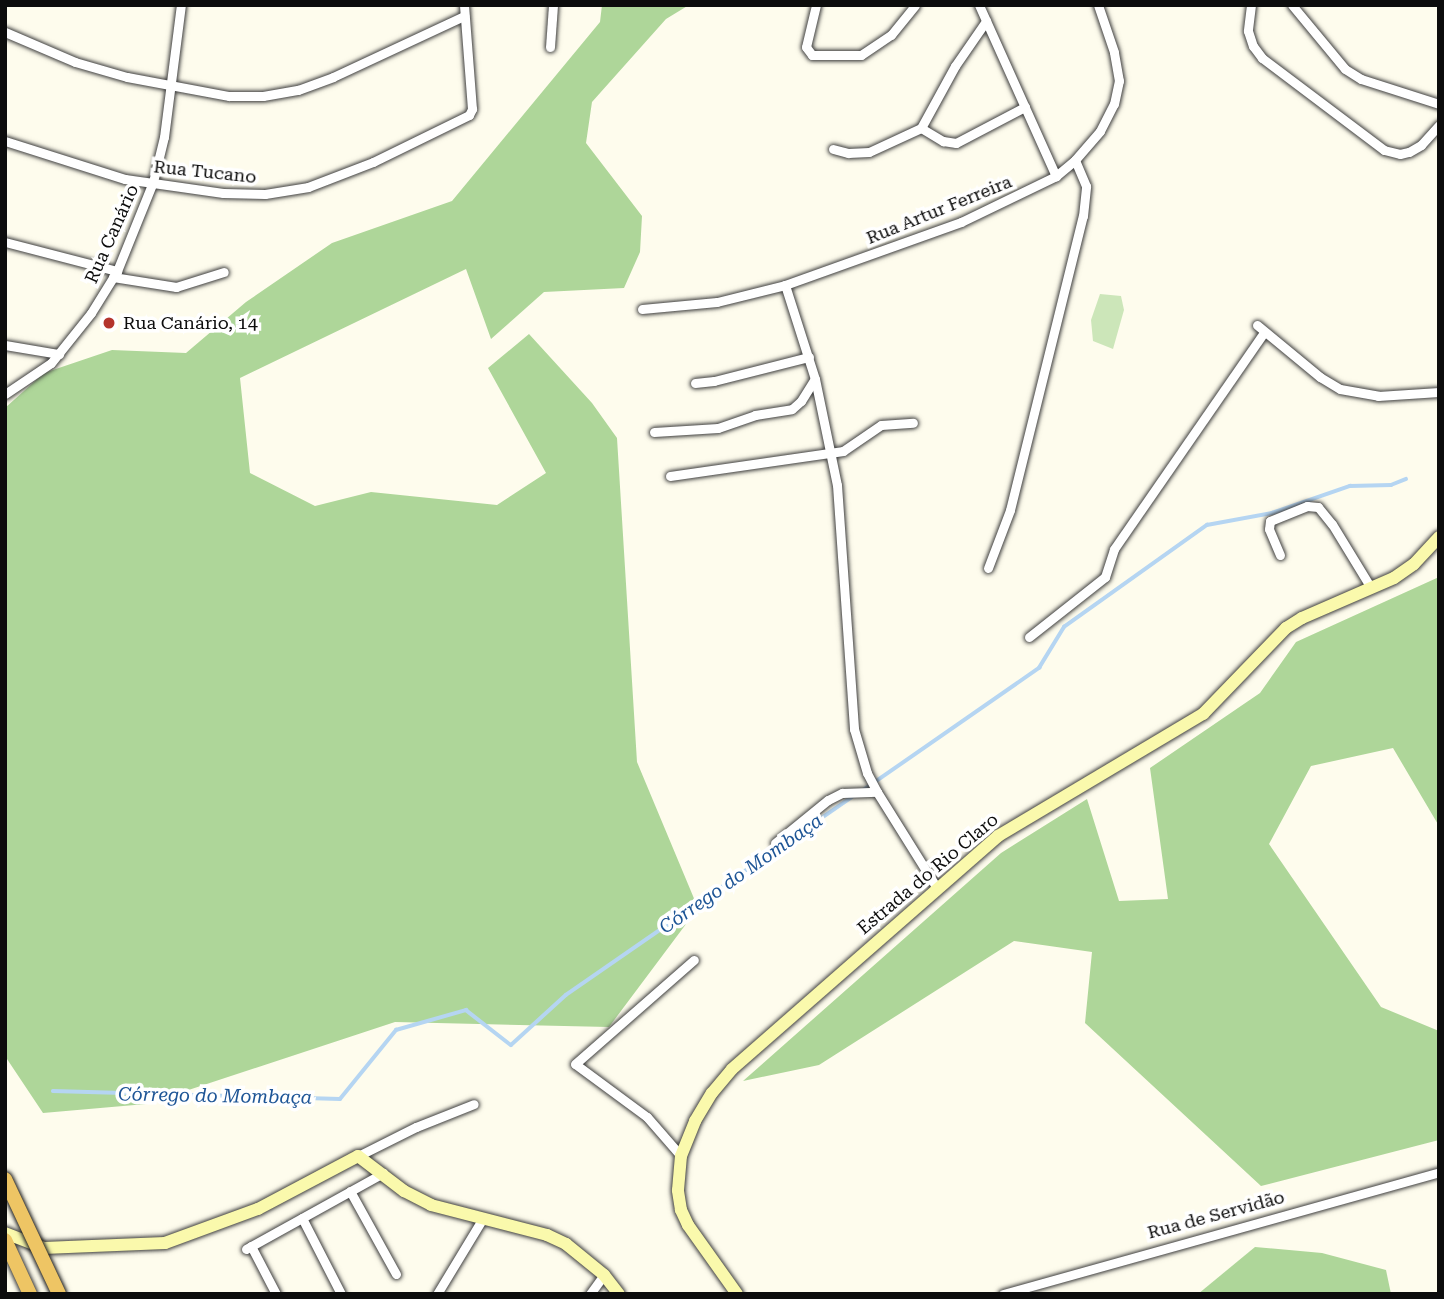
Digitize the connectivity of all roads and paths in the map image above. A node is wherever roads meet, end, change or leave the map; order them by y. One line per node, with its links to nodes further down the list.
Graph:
1 (181, 5): 14 (street, Rua Canário)
2 (464, 5): 10 (street)
3 (553, 5): 13 (street)
4 (816, 5): 5 (street)
5 (915, 5)
6 (979, 5): 11 (street)
7 (1098, 5): 21 (street, Rua Artur Ferreira)
8 (1251, 5): 17 (street)
9 (1292, 5): 15 (street)
10 (464, 16): 14 (street); 23 (street, Rua Tucano)
11 (986, 21): 16 (street); 18 (street)
12 (5, 32): 14 (street)
13 (550, 47)
14 (172, 85): 23 (street, Rua Canário)
15 (1439, 104)
16 (1025, 107): 18 (street); 22 (street)
17 (1439, 125)
18 (921, 128): 20 (street)
19 (5, 141): 23 (street, Rua Tucano)
20 (833, 149)
21 (1075, 160): 22 (street, Rua Artur Ferreira); 42 (street)
22 (1056, 176): 27 (street, Rua Artur Ferreira)
23 (153, 182): 26 (street, Rua Canário)
24 (5, 242): 26 (street)
25 (224, 272): 26 (street)
26 (115, 274): 30 (street, Rua Canário)
27 (785, 285): 28 (street, Rua Artur Ferreira); 31 (street)
28 (642, 309)
29 (5, 345): 30 (street)
30 (59, 354): 35 (street, Rua Canário)
31 (809, 357): 32 (street); 33 (street)
32 (815, 379): 37 (street); 38 (street)
33 (695, 383)
34 (1439, 392): 44 (street)
35 (5, 394)
36 (913, 423): 38 (street)
37 (654, 432)
38 (830, 451): 39 (street); 45 (street)
39 (670, 476)
40 (1439, 537): 43 (main road, Estrada do Rio Claro)
41 (1280, 555): 43 (street)
42 (988, 568)
43 (1371, 589): 47 (main road, Estrada do Rio Claro)
44 (1029, 636)
45 (877, 792): 46 (street); 47 (street)
46 (775, 843)
47 (937, 888): 51 (main road, Estrada do Rio Claro)
48 (694, 960): 51 (street)
49 (474, 1104): 50 (street)
50 (358, 1156): 53 (main road); 58 (main road)
51 (681, 1157): 69 (main road, Estrada do Rio Claro)
52 (1439, 1172): 70 (street, Rua de Servidão)
53 (383, 1173): 55 (street); 57 (main road)
54 (5, 1179): 63 (highway, bridge)
55 (350, 1191): 56 (street); 60 (street)
56 (302, 1218): 64 (street); 65 (street)
57 (483, 1218): 61 (main road); 66 (street)
58 (5, 1233)
59 (5, 1240): 62 (highway)
60 (396, 1273)
61 (604, 1275): 67 (street); 68 (main road)
62 (30, 1294)
63 (59, 1294)
64 (276, 1294)
65 (341, 1294)
66 (437, 1294)
67 (590, 1294)
68 (619, 1294)
69 (737, 1294)
70 (1003, 1294)

